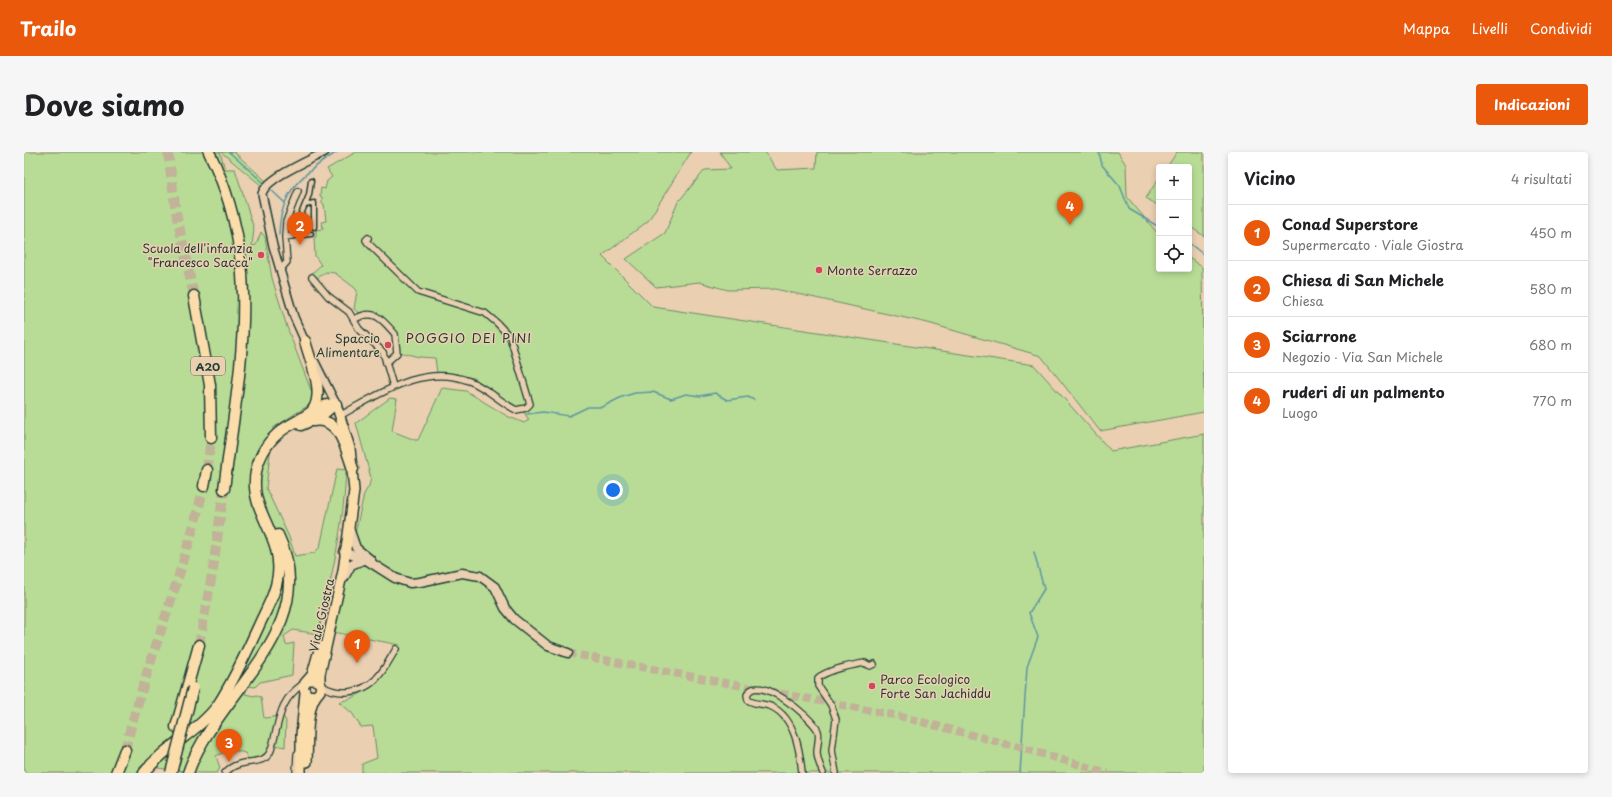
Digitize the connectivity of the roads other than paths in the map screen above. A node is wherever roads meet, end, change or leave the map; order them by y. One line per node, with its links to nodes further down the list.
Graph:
1 (209, 152): 25 (highway, A20)
2 (325, 152): 11 (street, Viale Giostra)
3 (311, 181): 5 (street)
4 (298, 191): 9 (street)
5 (305, 205): 6 (street); 8 (street)
6 (314, 227)
7 (311, 234): 8 (street)
8 (292, 236): 9 (street)
9 (285, 237): 11 (street)
10 (368, 238): 17 (street)
11 (280, 270): 15 (street, Viale Giostra)
12 (312, 277): 14 (street)
13 (194, 296): 21 (highway, A20)
14 (355, 319): 16 (street); 16 (street)
15 (305, 341): 18 (street, Viale Giostra); 20 (highway)
16 (386, 363): 17 (street)
17 (393, 386): 19 (street)
18 (336, 404): 19 (main road, Viale Giostra); 20 (highway)
19 (341, 415): 22 (main road, Viale Giostra)
20 (310, 418): 22 (highway); 26 (highway)
21 (211, 438)
22 (353, 469): 27 (main road, Viale Giostra)
23 (207, 470): 24 (highway)
24 (204, 486)
25 (224, 489)
26 (269, 521): 42 (highway); 43 (highway)
27 (349, 527): 28 (main road, Viale Giostra); 29 (main road)
28 (344, 552): 29 (main road); 30 (main road, Viale Giostra); 35 (main road, Viale Giostra)
29 (363, 556): 30 (main road); 33 (main road)
30 (337, 595): 37 (main road, Viale Giostra)
31 (198, 648): 36 (highway)
32 (396, 649): 38 (street)
33 (568, 653)
34 (874, 664): 52 (street)
35 (306, 687): 37 (main road); 37 (main road); 39 (main road, Viale Giostra); 46 (street)
36 (189, 690): 44 (highway); 45 (highway, bridge)
37 (319, 690): 38 (street); 38 (street); 49 (main road, Viale Giostra)
38 (332, 692)
39 (304, 714): 47 (street); 48 (main road, Viale Giostra)
40 (125, 750): 41 (highway)
41 (120, 769)
42 (187, 770)
43 (145, 772)
44 (164, 773)
45 (171, 773)
46 (226, 773)
47 (296, 773)
48 (301, 773)
49 (306, 773)
50 (802, 773): 51 (street)
51 (823, 773)
52 (836, 773)

